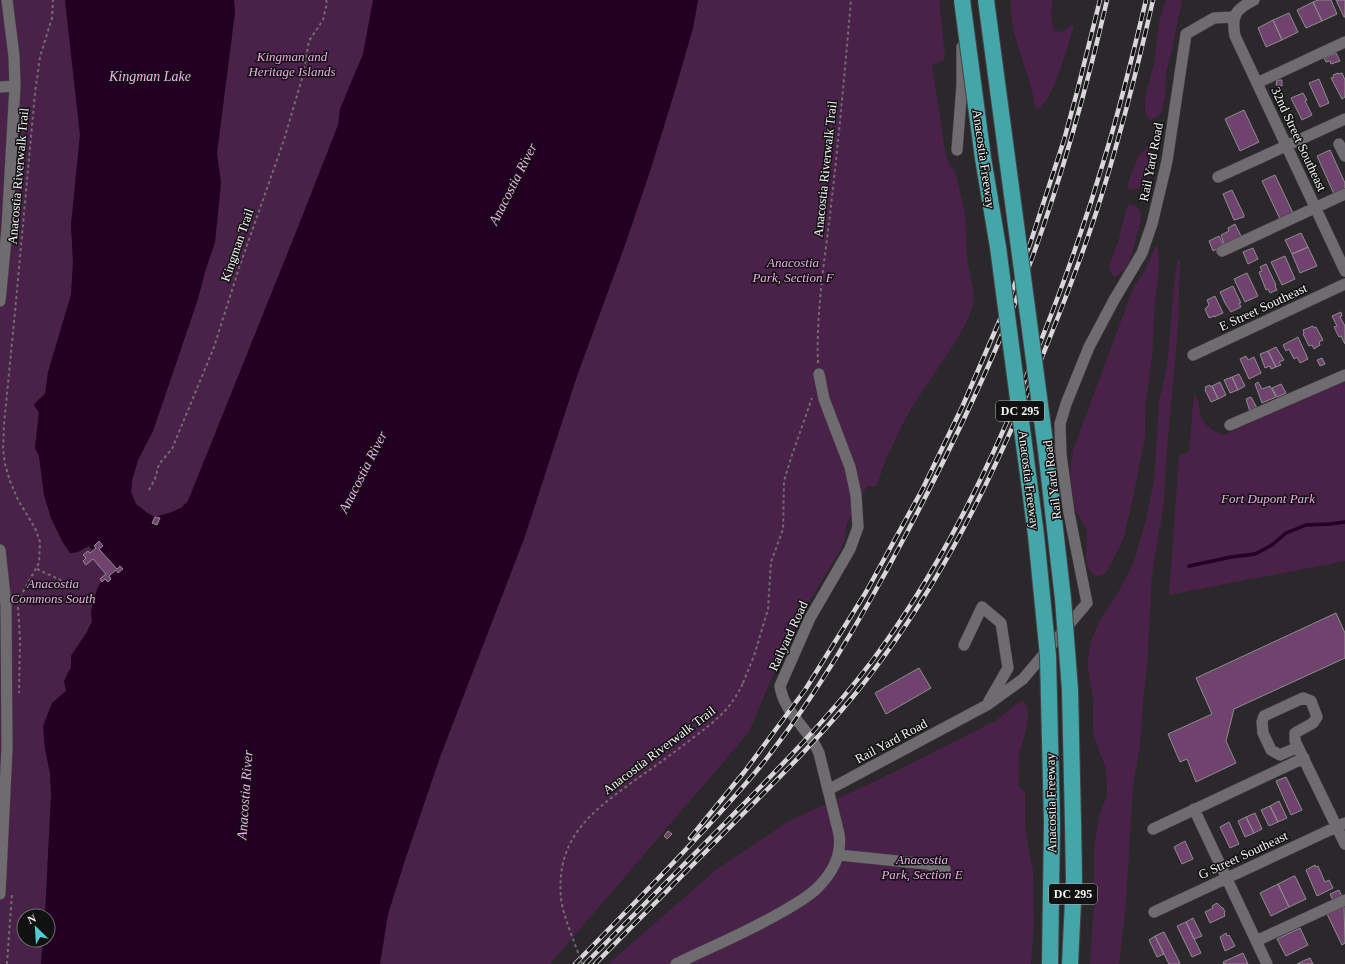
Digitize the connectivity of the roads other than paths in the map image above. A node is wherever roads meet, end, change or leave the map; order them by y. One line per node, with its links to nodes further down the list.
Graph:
1 (7, 0): 8 (street)
2 (986, 0): 45 (highway, Anacostia Freeway / DC 295, bridge)
3 (1254, 0): 5 (street)
4 (962, 1): 13 (street); 44 (highway, Anacostia Freeway / DC 295, bridge)
5 (1235, 18): 7 (street, 32nd Street Southeast); 28 (street, Rail Yard Road)
6 (1345, 42): 7 (street)
7 (1257, 83): 12 (street, 32nd Street Southeast)
8 (15, 86): 9 (street); 21 (street)
9 (0, 87)
10 (1345, 119): 12 (street)
11 (1339, 144): 14 (street)
12 (1287, 146): 15 (street); 17 (street, 32nd Street Southeast)
13 (957, 150)
14 (1345, 156)
15 (1218, 177)
16 (1345, 194): 17 (street)
17 (1316, 208): 18 (street); 19 (street, 32nd Street Southeast)
18 (1222, 251)
19 (1345, 271)
20 (1345, 284): 22 (street, E Street Southeast)
21 (0, 301)
22 (1193, 355)
23 (819, 374): 31 (street, Railyard Road)
24 (1345, 375): 25 (street)
25 (1230, 425)
26 (0, 550): 39 (street)
27 (964, 645): 28 (street)
28 (987, 705): 31 (street, Rail Yard Road)
29 (1298, 747): 29 (street); 30 (street)
30 (1304, 758): 32 (street); 33 (street)
31 (828, 790): 36 (street, Railyard Road)
32 (1194, 809): 34 (street); 38 (street)
33 (1341, 825): 35 (street); 38 (street, G Street Southeast)
34 (1153, 829)
35 (1345, 844)
36 (839, 855): 37 (street); 43 (street)
37 (945, 869)
38 (1227, 878): 41 (street, G Street Southeast); 42 (street)
39 (0, 894)
40 (1345, 900): 42 (street)
41 (1154, 912)
42 (1256, 941): 46 (street)
43 (676, 964)
44 (1050, 964)
45 (1070, 964)
46 (1267, 964)

